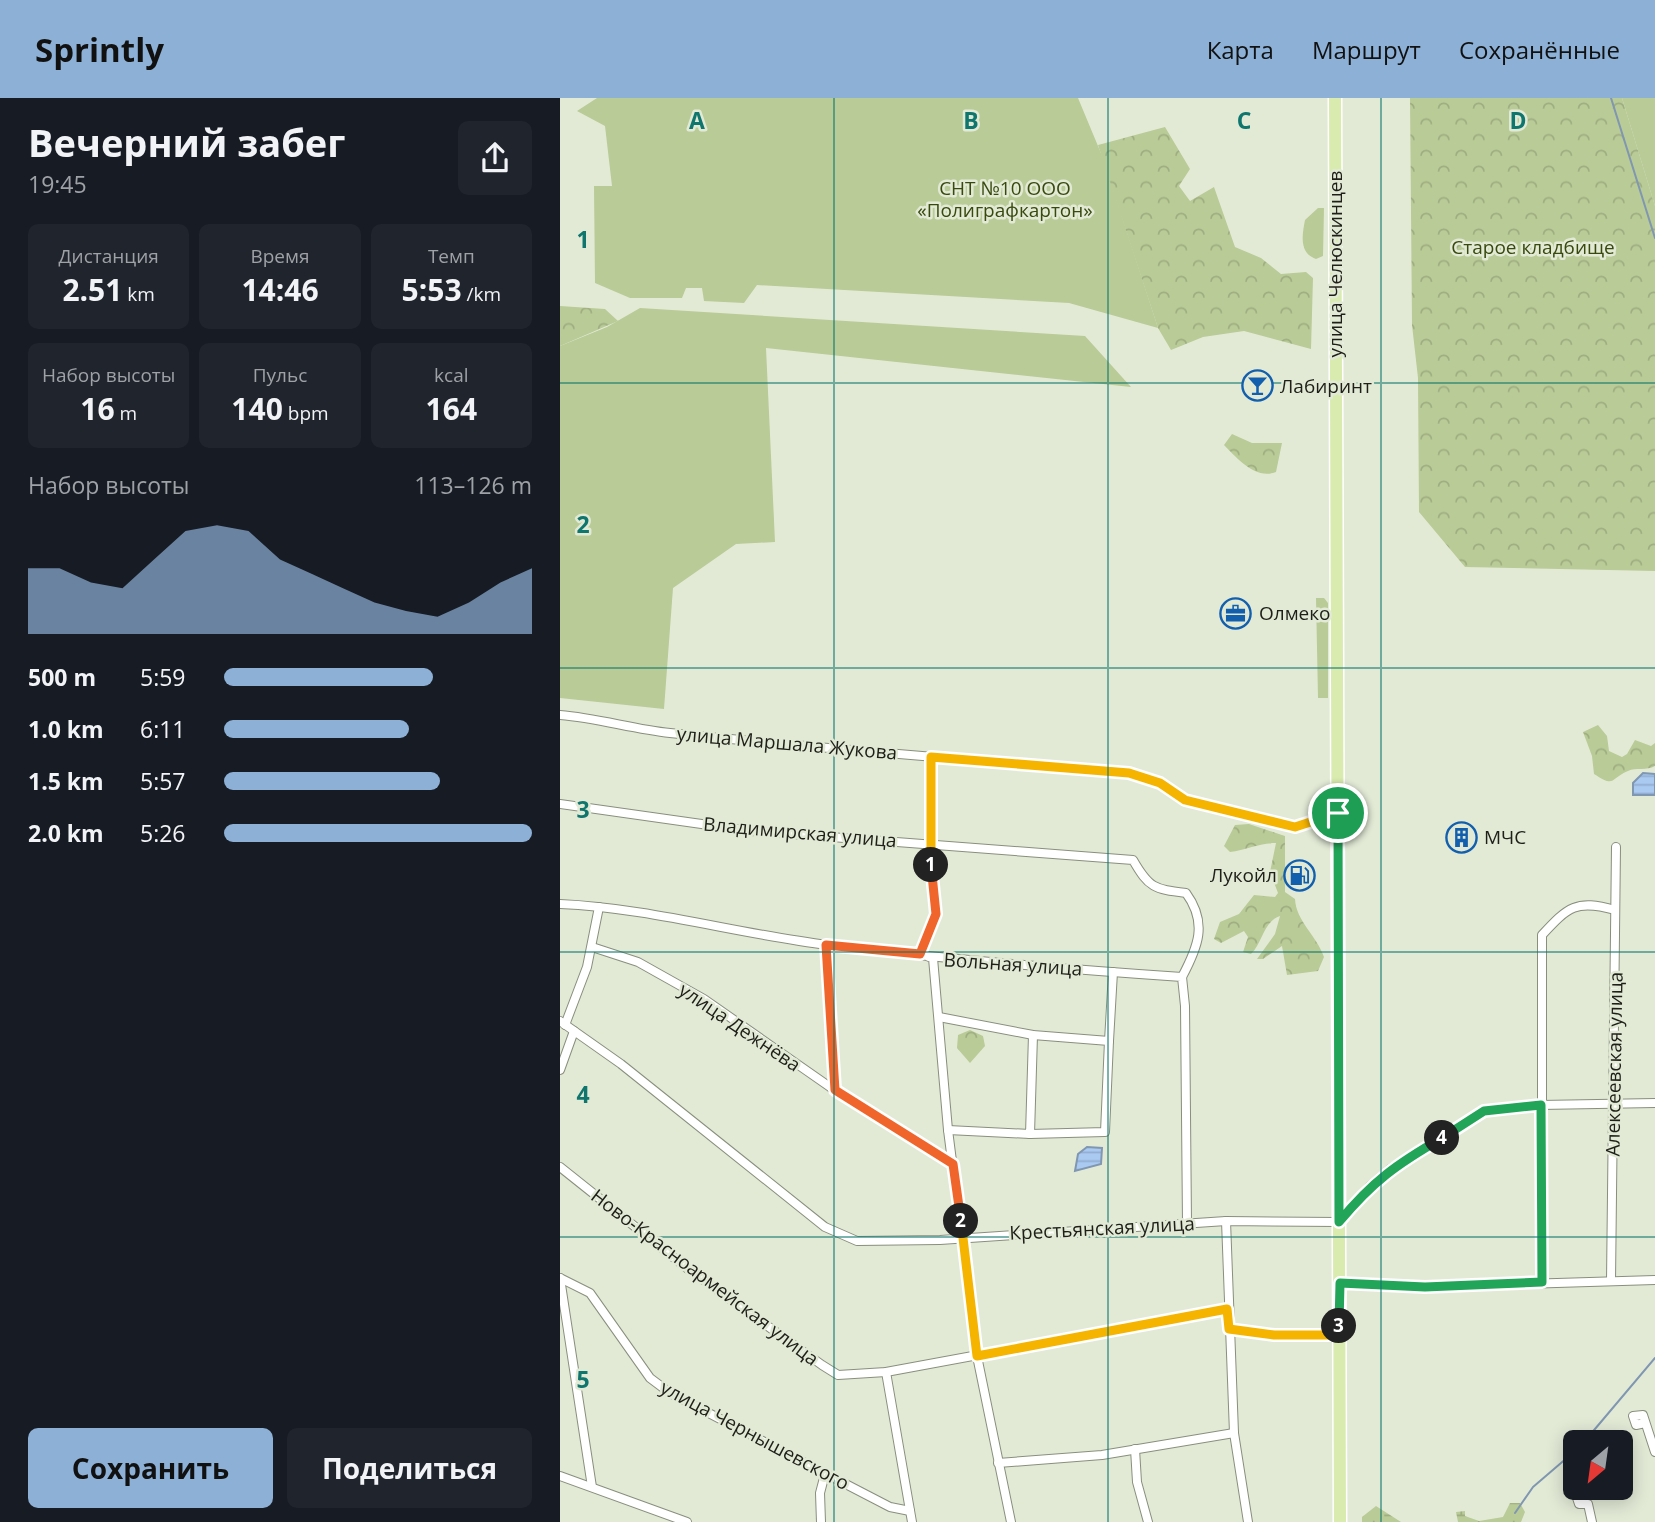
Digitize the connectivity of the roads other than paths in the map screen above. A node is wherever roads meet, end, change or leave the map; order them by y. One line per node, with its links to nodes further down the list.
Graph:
1 (1335, 98): 5 (main road, улица Челюскинцев)
2 (560, 715): 3 (street, улица Маршала Жукова)
3 (931, 757): 5 (street, улица Маршала Жукова); 6 (street)
4 (560, 804): 6 (street, Владимирская улица)
5 (1338, 813): 32 (main road, улица Челюскинцев)
6 (929, 843): 13 (street); 16 (street, Владимирская улица)
7 (1616, 847): 10 (street, Алексеевская улица)
8 (560, 904): 9 (street, Вольная улица)
9 (599, 907): 11 (street, Вольная улица); 12 (street)
10 (1615, 910): 24 (street, Алексеевская улица); 26 (street)
11 (826, 945): 13 (street, Вольная улица); 23 (street)
12 (592, 947): 18 (street); 23 (street, улица Дежнёва)
13 (920, 954): 14 (street, Вольная улица)
14 (933, 958): 15 (street, Вольная улица); 17 (street)
15 (1113, 972): 16 (street, Вольная улица); 21 (street)
16 (1182, 977): 33 (street)
17 (939, 1017): 20 (street); 27 (street)
18 (562, 1023): 19 (street, Крестьянская улица)
19 (574, 1031): 22 (street); 34 (street, Крестьянская улица)
20 (1033, 1035): 21 (street); 28 (street)
21 (1109, 1041): 28 (street)
22 (560, 1070)
23 (835, 1090): 29 (street, улица Дежнёва)
24 (1614, 1103): 25 (street); 26 (street); 37 (street, Алексеевская улица)
25 (1654, 1103)
26 (1541, 1105): 32 (street); 38 (street)
27 (948, 1130): 28 (street); 29 (street)
28 (1030, 1135)
29 (953, 1164): 34 (street)
30 (560, 1167): 44 (street, Ново-Красноармейская улица)
31 (1226, 1221): 32 (street, Крестьянская улица); 33 (street, Крестьянская улица); 40 (street)
32 (1339, 1222): 39 (main road, улица Челюскинцев)
33 (1187, 1223): 34 (street, Крестьянская улица)
34 (963, 1237): 43 (street)
35 (560, 1278): 50 (street, улица Чернышевского); 52 (street)
36 (1655, 1280): 37 (street)
37 (1611, 1281): 38 (street)
38 (1542, 1282): 39 (street)
39 (1340, 1283): 42 (main road, улица Челюскинцев)
40 (1227, 1309): 41 (street); 43 (street, Ново-Красноармейская улица)
41 (1229, 1329): 42 (street); 46 (street)
42 (1339, 1335): 61 (main road, улица Челюскинцев)
43 (977, 1356): 44 (street, Ново-Красноармейская улица); 49 (street)
44 (886, 1372): 54 (street)
45 (1646, 1423): 48 (street)
46 (1234, 1433): 47 (street); 60 (street)
47 (1135, 1449): 49 (street); 59 (street)
48 (1655, 1452)
49 (998, 1463): 58 (street)
50 (825, 1474): 54 (street, улица Чернышевского); 56 (street)
51 (560, 1476): 52 (street)
52 (592, 1487): 55 (street)
53 (1587, 1500): 62 (street)
54 (910, 1511): 57 (street)
55 (687, 1522)
56 (821, 1522)
57 (912, 1522)
58 (1011, 1522)
59 (1148, 1522)
60 (1248, 1522)
61 (1340, 1522)
62 (1592, 1522)

